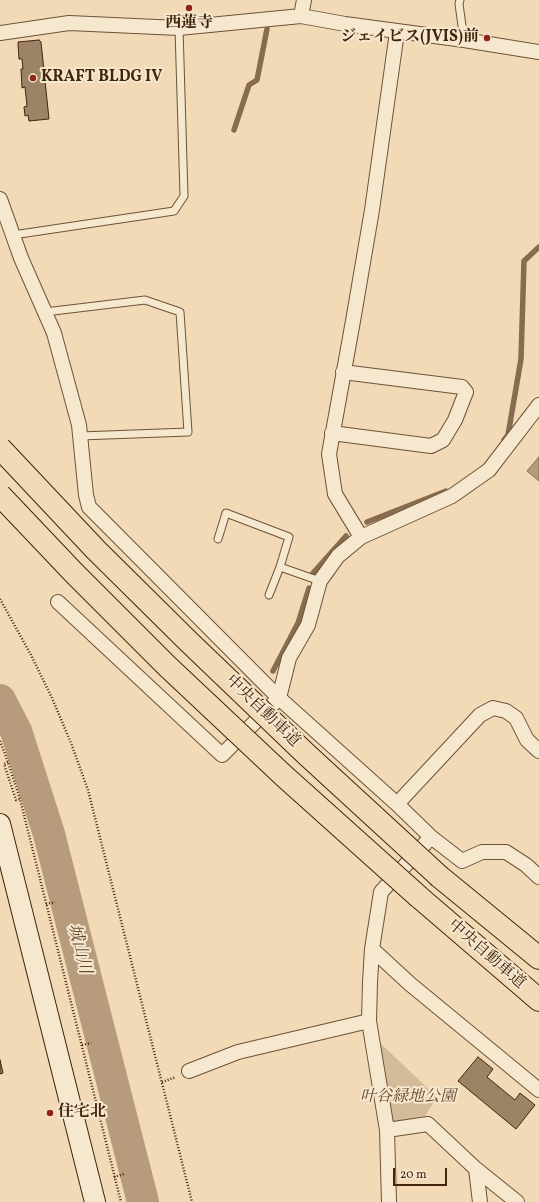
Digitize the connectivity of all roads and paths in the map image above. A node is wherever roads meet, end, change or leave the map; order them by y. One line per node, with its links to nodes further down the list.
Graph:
1 (304, 0): 3 (street)
2 (460, 0): 7 (lane)
3 (301, 16): 4 (street); 5 (street)
4 (179, 28): 6 (street); 10 (lane)
5 (397, 32): 7 (street); 12 (street)
6 (0, 33)
7 (464, 40): 8 (street)
8 (539, 52)
9 (0, 198): 10 (street)
10 (13, 235): 11 (street)
11 (45, 312): 15 (street); 15 (lane)
12 (343, 372): 14 (street); 14 (street)
13 (539, 405): 18 (street)
14 (332, 433): 18 (street)
15 (80, 436): 25 (street)
16 (0, 448): 35 (highway, 中央自動車道, bridge)
17 (0, 495): 36 (highway, 中央自動車道, bridge)
18 (361, 537): 21 (street)
19 (218, 539): 20 (lane)
20 (280, 568): 21 (lane); 22 (lane)
21 (320, 581): 25 (street)
22 (269, 595)
23 (0, 598): 48 (path)
24 (58, 602): 25 (street)
25 (279, 698): 28 (street)
26 (0, 741): 33 (path)
27 (539, 751): 28 (street)
28 (396, 804): 30 (street)
29 (0, 824): 46 (street)
30 (431, 837): 31 (street); 34 (street)
31 (539, 877)
32 (55, 902): 33 (path)
33 (46, 904): 39 (path)
34 (372, 949): 37 (street); 41 (street)
35 (539, 958)
36 (539, 1000)
37 (369, 1021): 40 (street); 42 (street)
38 (91, 1043): 39 (path)
39 (82, 1045): 45 (path)
40 (189, 1071)
41 (539, 1090)
42 (387, 1130): 43 (street); 49 (street)
43 (476, 1169): 50 (street); 51 (street)
44 (124, 1174): 45 (path)
45 (114, 1177): 47 (path)
46 (95, 1202)
47 (121, 1202)
48 (192, 1202)
49 (389, 1202)
50 (480, 1202)
51 (517, 1202)

